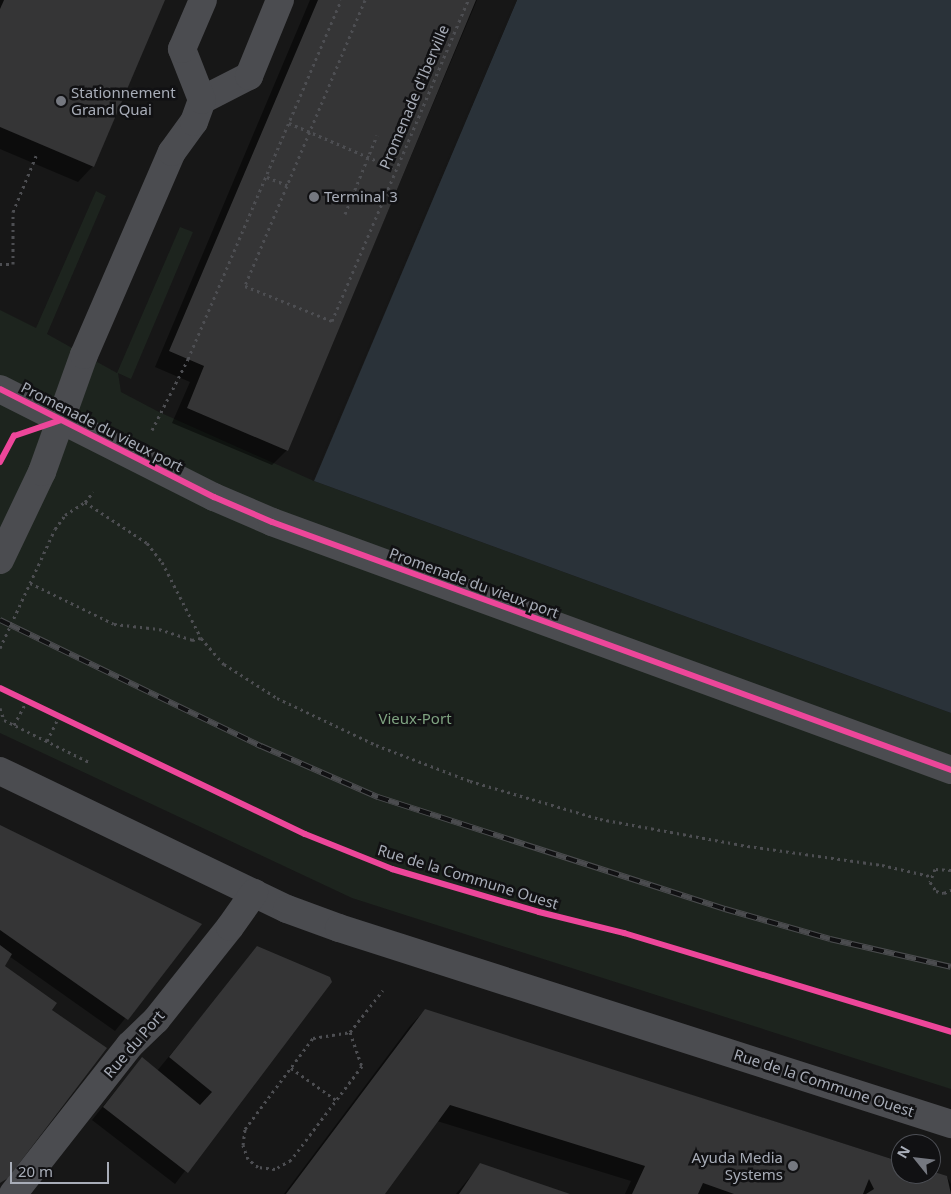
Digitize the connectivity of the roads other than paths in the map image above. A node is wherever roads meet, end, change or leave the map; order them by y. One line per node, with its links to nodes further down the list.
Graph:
1 (203, 0): 3 (street)
2 (280, 0): 3 (street)
3 (202, 100): 5 (street)
4 (0, 390): 5 (street, Promenade du vieux port)
5 (61, 420): 6 (street); 7 (street, Promenade du vieux port)
6 (0, 560)
7 (951, 770)
8 (0, 771): 9 (street, Rue de la Commune Ouest)
9 (254, 893): 10 (street, Rue de la Commune Ouest); 11 (street, Rue du Port)
10 (951, 1124)
11 (13, 1194)

